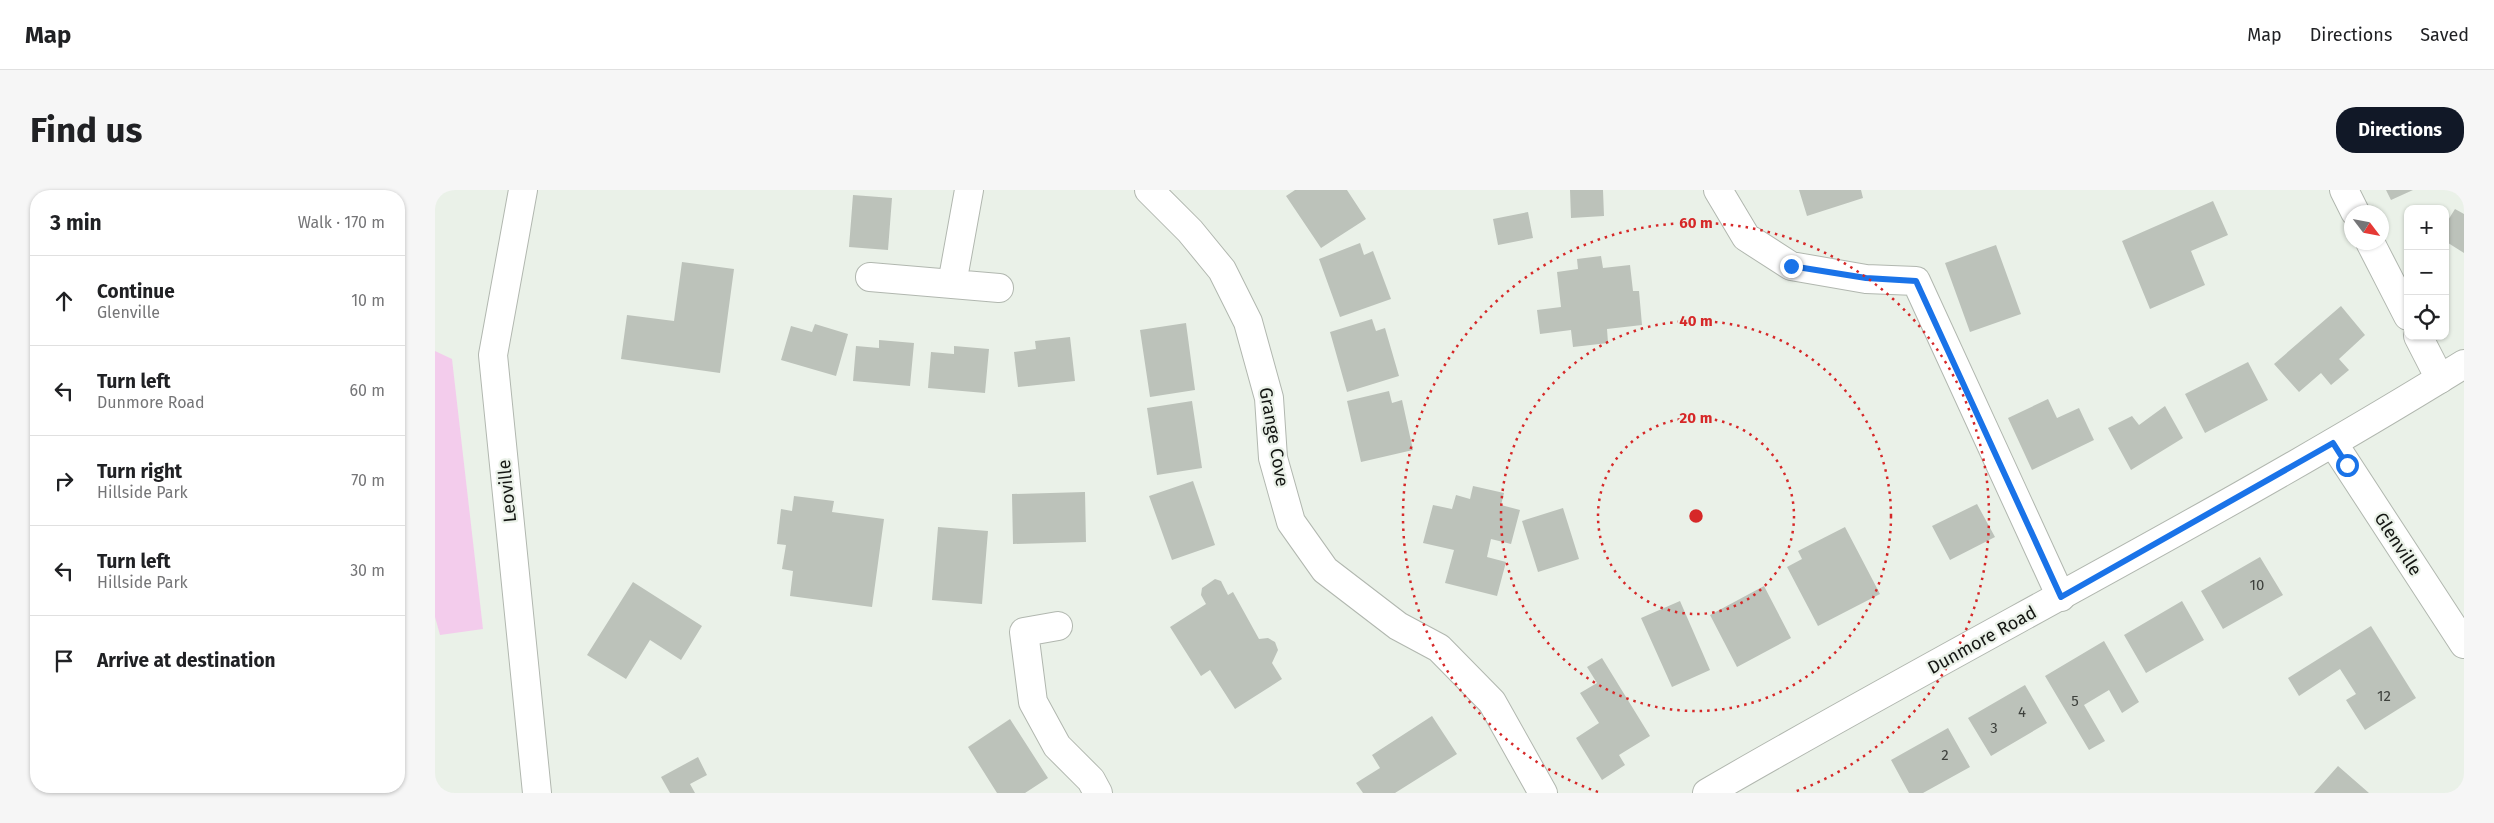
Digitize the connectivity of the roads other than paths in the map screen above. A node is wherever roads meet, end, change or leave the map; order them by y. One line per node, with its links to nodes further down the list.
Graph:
1 (523, 190): 19 (street, Leoville)
2 (969, 190): 9 (street)
3 (1149, 190): 21 (street, Grange Cove)
4 (1718, 190): 16 (street)
5 (2344, 190): 6 (street)
6 (2352, 205)
7 (2374, 250): 11 (street)
8 (870, 277): 9 (street)
9 (952, 284): 10 (street)
10 (999, 288)
11 (2404, 308)
12 (2420, 340): 14 (street)
13 (2464, 364): 14 (street, Dunmore Road)
14 (2440, 379): 15 (street, Dunmore Road)
15 (2333, 443): 16 (street, Dunmore Road); 18 (street, Glenville)
16 (2061, 597): 22 (street, Dunmore Road)
17 (1058, 626): 20 (street)
18 (2464, 644)
19 (537, 793)
20 (1098, 793)
21 (1543, 793)
22 (1707, 793)

